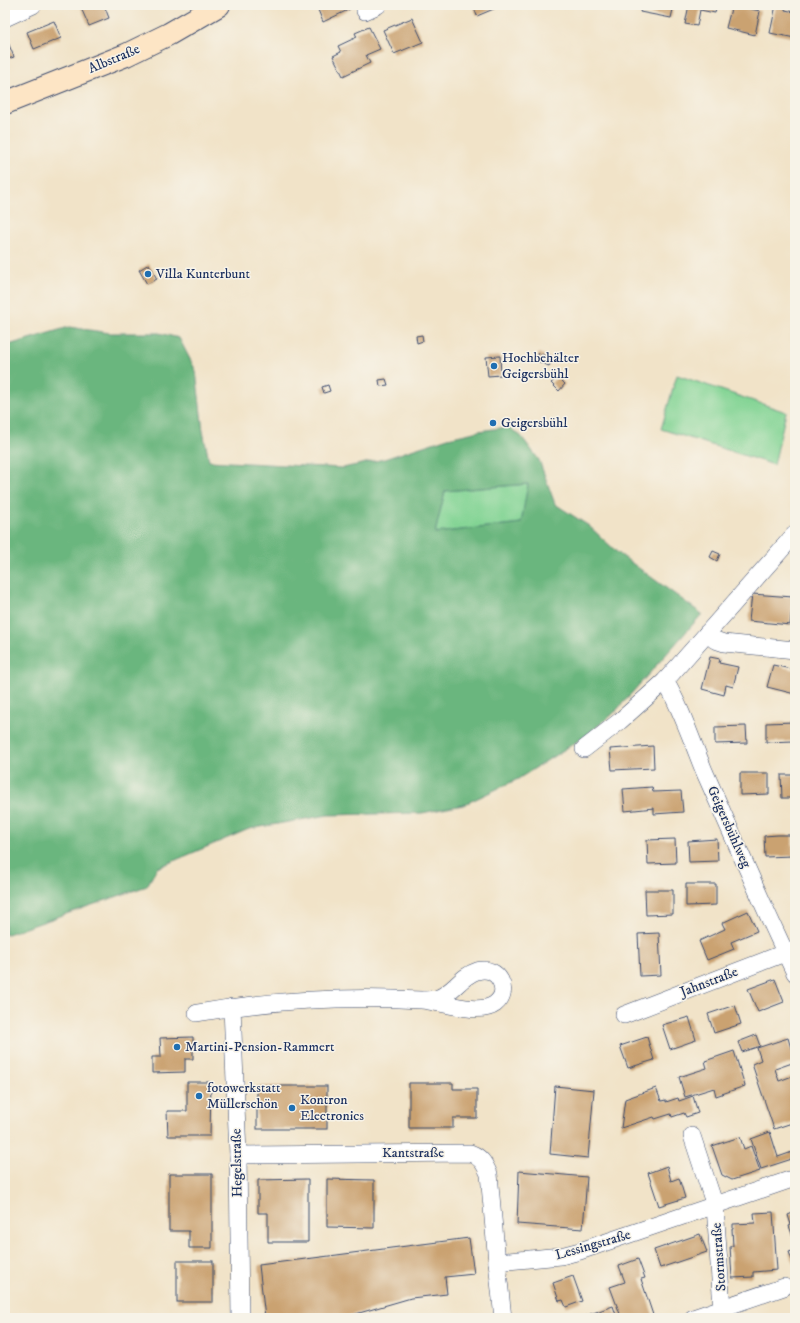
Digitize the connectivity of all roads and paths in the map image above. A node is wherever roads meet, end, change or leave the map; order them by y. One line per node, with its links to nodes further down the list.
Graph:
1 (32, 5): 3 (street)
2 (219, 5): 4 (street, Albstraße)
3 (5, 18)
4 (5, 103)
5 (795, 534): 6 (street)
6 (707, 633): 7 (street); 8 (street)
7 (795, 650)
8 (665, 681): 9 (street); 10 (street, Geigersbühlweg)
9 (584, 749)
10 (790, 951): 11 (street, Geigersbühlweg); 15 (street, Jahnstraße)
11 (795, 973)
12 (423, 1000): 13 (street)
13 (232, 1007): 14 (street); 17 (street, Hegelstraße)
14 (197, 1013)
15 (624, 1015)
16 (692, 1136): 19 (street)
17 (238, 1154): 20 (street, Kantstraße); 23 (street, Hegelstraße)
18 (795, 1178): 19 (street, Lessingstraße)
19 (715, 1206): 20 (street, Lessingstraße); 22 (street, Stormstraße)
20 (497, 1262): 24 (street)
21 (784, 1287): 22 (street, Stormstraße)
22 (722, 1308): 25 (street, Stormstraße)
23 (240, 1318)
24 (503, 1318)
25 (693, 1318)

